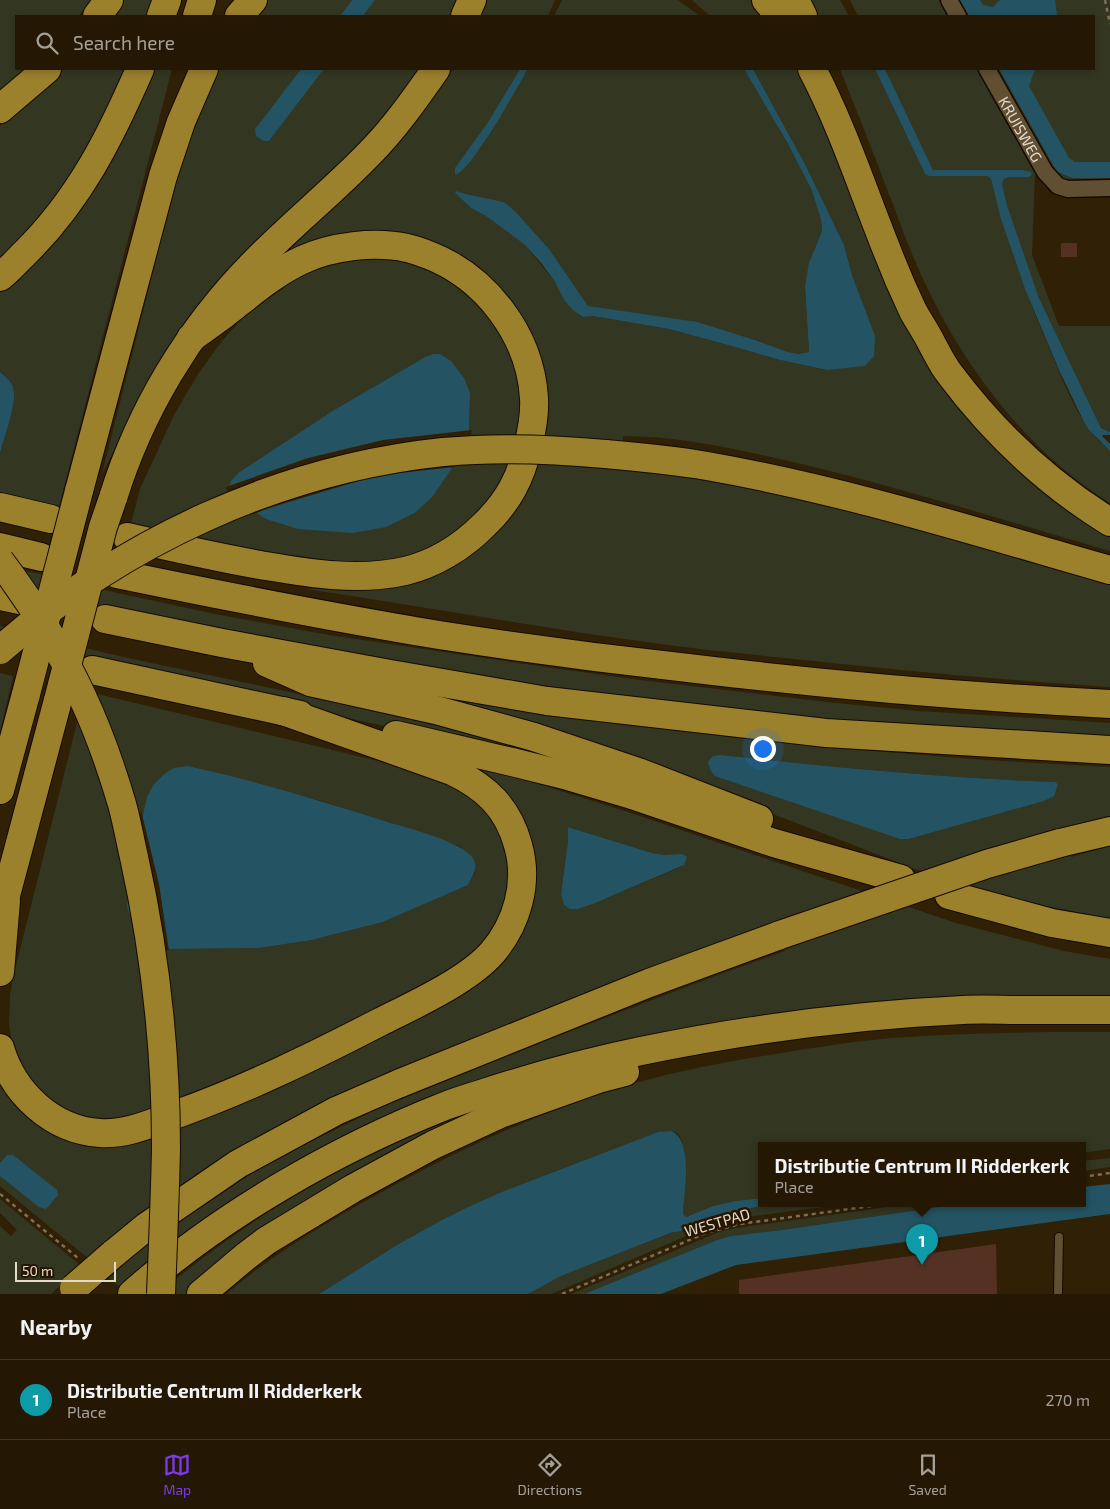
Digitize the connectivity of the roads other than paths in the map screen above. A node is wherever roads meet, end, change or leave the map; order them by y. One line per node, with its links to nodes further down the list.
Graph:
1 (109, 0): 9 (highway)
2 (167, 0): 10 (highway)
3 (202, 0): 11 (highway)
4 (253, 0): 12 (highway)
5 (472, 0): 13 (highway)
6 (766, 0): 14 (highway)
7 (795, 0): 15 (highway)
8 (949, 0): 16 (street)
9 (98, 15)
10 (161, 15)
11 (197, 15)
12 (240, 15)
13 (465, 15)
14 (779, 15)
15 (803, 15)
16 (957, 15)
17 (47, 70): 25 (highway)
18 (140, 70): 29 (highway)
19 (184, 70): 26 (highway)
20 (204, 70): 26 (highway)
21 (435, 70): 30 (highway)
22 (813, 70): 28 (highway)
23 (828, 70): 28 (highway)
24 (988, 70): 27 (street, KRUISWEG)
25 (0, 109)
26 (163, 176): 37 (highway, bridge)
27 (1110, 188)
28 (873, 216): 33 (highway)
29 (0, 277)
30 (191, 338): 34 (highway); 37 (highway, bridge)
31 (0, 507): 32 (highway)
32 (51, 519)
33 (1110, 522)
34 (127, 537)
35 (0, 548): 37 (highway)
36 (0, 562): 59 (highway, bridge)
37 (78, 566): 45 (highway); 48 (highway, bridge); 50 (highway, bridge)
38 (1110, 570): 43 (highway, bridge)
39 (0, 596): 40 (highway)
40 (29, 602)
41 (105, 619): 42 (highway)
42 (222, 643): 46 (highway); 47 (highway)
43 (5, 650)
44 (92, 670): 46 (highway)
45 (1110, 704)
46 (283, 711): 57 (highway)
47 (1110, 750)
48 (0, 790)
49 (1110, 832): 60 (highway, bridge)
50 (7, 892): 52 (highway); 54 (highway)
51 (949, 895): 53 (highway)
52 (0, 918)
53 (1110, 934)
54 (0, 972)
55 (1110, 1010): 56 (highway)
56 (857, 1017): 59 (highway); 61 (highway)
57 (0, 1048)
58 (1059, 1236): 62 (lane)
59 (146, 1290)
60 (71, 1291)
61 (201, 1294)
62 (1058, 1294)

